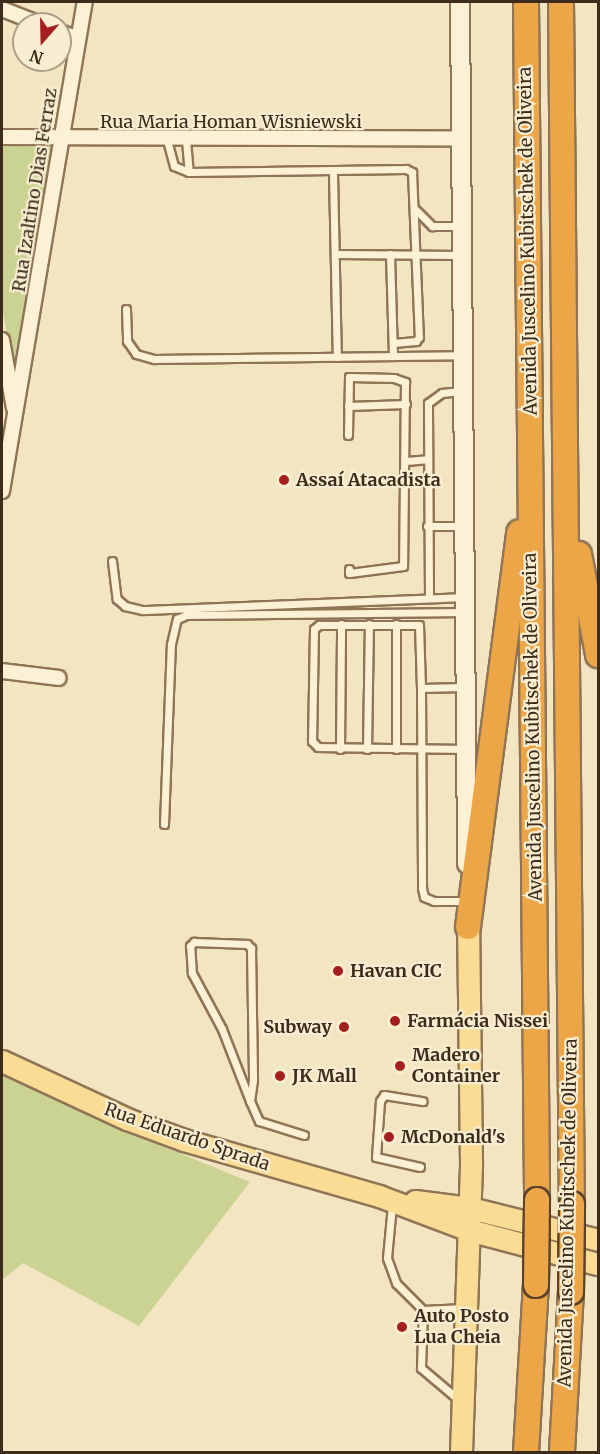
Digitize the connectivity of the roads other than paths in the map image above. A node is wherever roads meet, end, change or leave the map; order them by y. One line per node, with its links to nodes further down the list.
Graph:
1 (85, 2): 6 (street, Rua Izaltino Dias Ferraz)
2 (460, 2): 8 (main road)
3 (526, 2): 32 (highway, Avenida Juscelino Kubitschek de Oliveira)
4 (561, 2): 14 (highway, Avenida Juscelino Kubitschek de Oliveira)
5 (72, 37): 6 (street)
6 (78, 39): 9 (street, Rua Izaltino Dias Ferraz)
7 (2, 137): 9 (street, Rua Maria Homan Wisniewski)
8 (462, 139): 11 (street, Rua Maria Homan Wisniewski); 16 (main road)
9 (62, 140): 10 (street, Rua Maria Homan Wisniewski); 30 (street, Rua Izaltino Dias Ferraz)
10 (167, 140): 11 (street, Rua Maria Homan Wisniewski); 12 (lane)
11 (186, 140): 12 (lane)
12 (189, 172): 13 (lane)
13 (333, 173): 15 (lane); 17 (lane)
14 (563, 188): 45 (highway); 76 (highway, Avenida Juscelino Kubitschek de Oliveira, bridge)
15 (416, 210): 16 (lane); 19 (lane)
16 (462, 226): 20 (main road)
17 (335, 254): 18 (lane); 26 (lane)
18 (390, 254): 19 (lane); 23 (lane)
19 (417, 255): 20 (lane); 23 (lane)
20 (462, 255): 24 (main road)
21 (126, 309): 26 (lane)
22 (2, 340): 30 (street)
23 (393, 343): 25 (lane)
24 (463, 355): 25 (lane); 27 (main road)
25 (393, 356): 26 (lane)
26 (337, 357)
27 (464, 390): 33 (lane); 37 (main road)
28 (406, 405): 29 (lane); 29 (lane); 34 (lane)
29 (348, 406): 31 (lane)
30 (16, 419): 35 (street, Rua Izaltino Dias Ferraz)
31 (348, 435)
32 (530, 441): 58 (highway); 75 (highway, Avenida Juscelino Kubitschek de Oliveira, bridge)
33 (427, 459): 34 (lane); 36 (lane)
34 (406, 461): 39 (lane)
35 (2, 491)
36 (427, 526): 37 (lane); 40 (lane)
37 (465, 526): 41 (main road)
38 (112, 561): 40 (lane)
39 (349, 571)
40 (429, 597): 41 (lane)
41 (465, 604): 49 (main road); 56 (lane)
42 (340, 624): 43 (lane); 51 (lane); 51 (lane)
43 (369, 624): 44 (lane); 52 (lane)
44 (396, 624): 50 (lane); 53 (lane)
45 (595, 631): 46 (highway)
46 (598, 655)
47 (2, 671): 48 (street)
48 (59, 678)
49 (466, 687): 50 (lane); 55 (main road)
50 (421, 688): 54 (lane)
51 (340, 749): 52 (lane)
52 (368, 749): 53 (lane)
53 (396, 749): 54 (lane)
54 (422, 749): 55 (lane); 57 (lane)
55 (466, 749): 57 (main road)
56 (164, 825)
57 (468, 901): 58 (main road)
58 (468, 927): 63 (main road)
59 (2, 1061): 65 (main road, Rua Eduardo Sprada)
60 (250, 1101): 60 (lane); 62 (lane)
61 (423, 1101): 64 (lane)
62 (304, 1136)
63 (471, 1162): 66 (main road); 67 (main road)
64 (420, 1167)
65 (386, 1199): 66 (main road, Rua Eduardo Sprada); 68 (main road, Rua Eduardo Sprada); 72 (lane)
66 (429, 1203): 67 (main road, Rua Eduardo Sprada)
67 (470, 1208): 68 (main road); 69 (main road, Rua Eduardo Sprada)
68 (470, 1230): 70 (main road, Rua Eduardo Sprada); 71 (main road)
69 (598, 1240)
70 (598, 1264)
71 (468, 1307): 72 (lane); 73 (main road)
72 (423, 1310): 73 (lane)
73 (465, 1403): 74 (main road)
74 (461, 1452)
75 (526, 1452)
76 (562, 1452)

